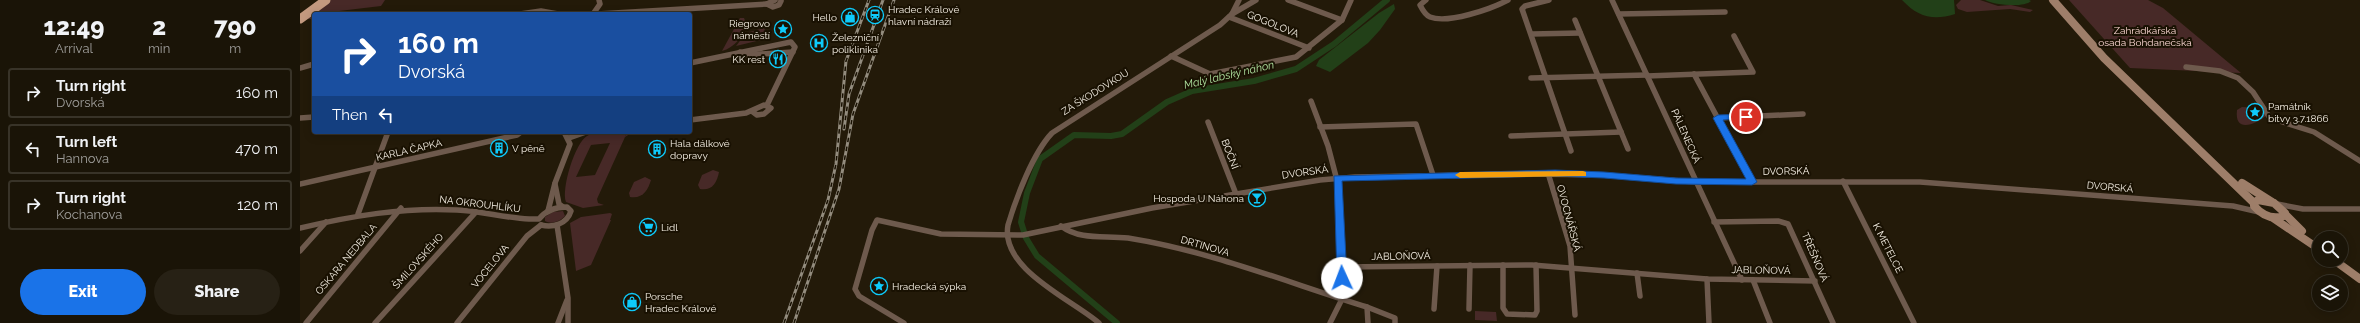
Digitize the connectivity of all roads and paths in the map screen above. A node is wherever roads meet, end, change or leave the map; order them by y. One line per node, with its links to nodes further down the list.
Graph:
1 (316, 0): 17 (main road)
2 (326, 0): 25 (main road)
3 (599, 0): 20 (street)
4 (774, 0): 16 (street)
5 (788, 0): 15 (street)
6 (1239, 0): 24 (street, ZA ŠKODOVKOU)
7 (1256, 0): 24 (street)
8 (1289, 0): 26 (street)
9 (1351, 0): 26 (street)
10 (1426, 0): 11 (street)
11 (1508, 0)
12 (1549, 0): 29 (street)
13 (1612, 0): 23 (street, PÁLENECKÁ)
14 (2053, 0): 65 (main road)
15 (780, 1): 16 (street)
16 (767, 4): 21 (street)
17 (300, 12)
18 (534, 12): 19 (street)
19 (547, 12)
20 (594, 12)
21 (631, 12)
22 (1725, 12): 23 (street)
23 (1619, 14): 40 (street, PÁLENECKÁ)
24 (1231, 16): 31 (street, GOGOLOVA); 34 (street, ZA ŠKODOVKOU)
25 (300, 19)
26 (1342, 20): 31 (street)
27 (1575, 20): 28 (street)
28 (1580, 33): 29 (street); 41 (street)
29 (1532, 34): 43 (street)
30 (1734, 36): 39 (street)
31 (1309, 48): 34 (street)
32 (740, 52): 33 (street); 33 (street); 35 (street)
33 (792, 52): 45 (street)
34 (1171, 56): 96 (street, ZA ŠKODOVKOU)
35 (692, 63)
36 (312, 65): 38 (street)
37 (2186, 67): 66 (street)
38 (300, 68)
39 (1694, 74): 40 (street); 50 (street)
40 (1647, 75): 41 (street); 72 (street, PÁLENECKÁ)
41 (1598, 76): 43 (street); 55 (street)
42 (1532, 78): 43 (street)
43 (1546, 78): 60 (street)
44 (1311, 101): 54 (street)
45 (767, 105): 46 (street); 46 (street)
46 (753, 112): 51 (street)
47 (1802, 114): 50 (street)
48 (312, 117): 49 (street)
49 (302, 118): 53 (street)
50 (1718, 118): 73 (street)
51 (692, 120)
52 (1208, 122): 76 (street, BOČNÍ)
53 (300, 123)
54 (1320, 127): 69 (street); 70 (street)
55 (1621, 132): 60 (street); 63 (street)
56 (387, 134): 67 (street)
57 (518, 134): 67 (street, KARLA ČAPKA)
58 (566, 134): 62 (street)
59 (580, 134): 62 (street)
60 (1566, 134): 61 (street); 64 (street)
61 (1511, 136)
62 (569, 138): 74 (street)
63 (1628, 149)
64 (1571, 151)
65 (2205, 154): 77 (main road); 78 (main road)
66 (2360, 161)
67 (376, 167): 75 (street, KARLA ČAPKA); 87 (street)
68 (1548, 173): 69 (street, DVORSKÁ); 72 (street, DVORSKÁ); 106 (street, OVOCNÁŘSKÁ)
69 (1433, 175): 70 (street, DVORSKÁ)
70 (1337, 178): 76 (street, DVORSKÁ); 104 (street)
71 (1843, 181): 73 (street, DVORSKÁ); 79 (street, DVORSKÁ); 132 (street, K METELCE)
72 (1695, 182): 73 (street, DVORSKÁ); 92 (street, PÁLENECKÁ)
73 (1752, 182)
74 (555, 183): 80 (street); 84 (street)
75 (300, 184)
76 (1236, 194): 94 (street, DVORSKÁ)
77 (2254, 203): 78 (main road, DVORSKÁ); 79 (street, DVORSKÁ); 86 (main road, DVORSKÁ)
78 (2274, 203): 82 (street, DVORSKÁ); 88 (main road)
79 (2233, 206): 86 (street, DVORSKÁ)
80 (563, 207): 84 (street); 93 (street)
81 (401, 208): 85 (street, NA OKROUHLÍKU); 87 (street, NA OKROUHLÍKU); 121 (street, OSKARA NEDBALA)
82 (2303, 209): 83 (street, DVORSKÁ); 88 (street, DVORSKÁ)
83 (2360, 209)
84 (548, 211): 91 (street)
85 (476, 212): 91 (street, NA OKROUHLÍKU); 122 (street, ŠMILOVSKÉHO)
86 (2261, 213): 89 (main road, DVORSKÁ)
87 (358, 214): 90 (street, NA OKROUHLÍKU)
88 (2285, 214): 89 (main road, DVORSKÁ); 97 (main road)
89 (2270, 217): 98 (main road)
90 (326, 222): 95 (street, NA OKROUHLÍKU); 99 (street)
91 (540, 222): 93 (street, NA OKROUHLÍKU); 123 (street, VOCELOVA)
92 (1714, 222): 110 (street, PÁLENECKÁ); 112 (street, TŘEŠŇOVÁ)
93 (557, 225): 114 (street)
94 (1061, 226): 96 (street, DVORSKÁ); 115 (street, DRTINOVA)
95 (300, 228)
96 (1007, 236): 124 (street); 125 (street)
97 (2312, 239)
98 (2312, 244)
99 (300, 252)
100 (1470, 265): 101 (street, JABLOŇOVÁ); 103 (street, JABLOŇOVÁ); 118 (street)
101 (1503, 265): 102 (street, JABLOŇOVÁ); 102 (street)
102 (1536, 265): 106 (street, JABLOŇOVÁ)
103 (1437, 266): 104 (street, JABLOŇOVÁ); 117 (street, JABLOŇOVÁ)
104 (1342, 267): 115 (street)
105 (2344, 267): 109 (main road)
106 (1572, 268): 107 (street, JABLOŇOVÁ); 119 (street, OVOCNÁŘSKÁ)
107 (1637, 273): 108 (street, JABLOŇOVÁ); 113 (street)
108 (1706, 279): 110 (street, JABLOŇOVÁ); 129 (street)
109 (2360, 279)
110 (1742, 280): 111 (street, JABLOŇOVÁ)
111 (1753, 280): 112 (street, JABLOŇOVÁ); 130 (street)
112 (1814, 282): 131 (street, TŘEŠŇOVÁ)
113 (1640, 296)
114 (568, 298): 120 (street); 120 (street)
115 (1342, 300): 116 (street, DRTINOVA); 126 (street)
116 (1367, 307): 127 (street); 128 (street, DRTINOVA)
117 (1434, 309)
118 (1469, 309)
119 (1575, 315)
120 (561, 322)
121 (306, 323)
122 (375, 323)
123 (457, 323)
124 (904, 323)
125 (1099, 323)
126 (1330, 323)
127 (1368, 323)
128 (1395, 323)
129 (1708, 323)
130 (1770, 323)
131 (1833, 323)
132 (1914, 323)

